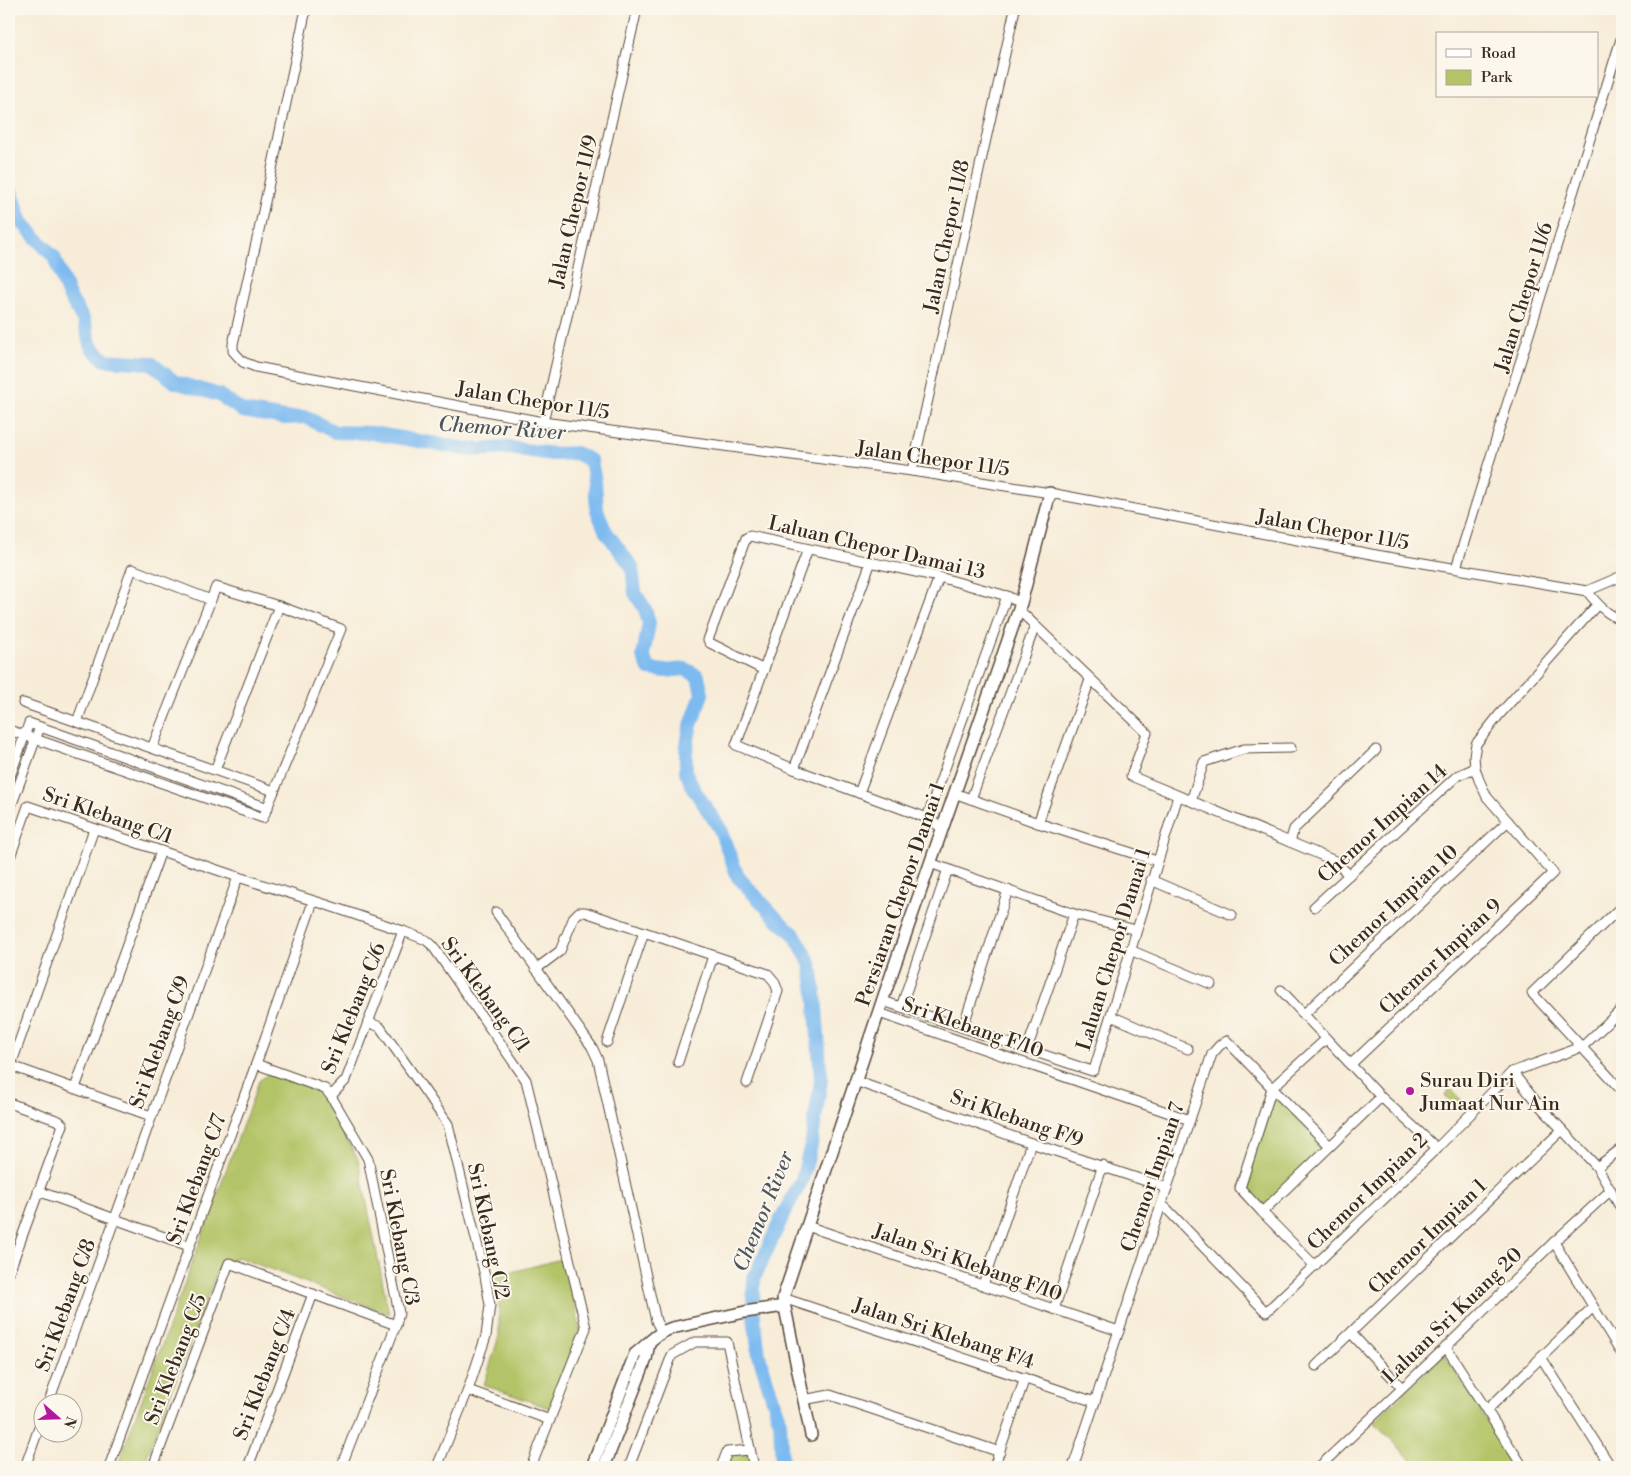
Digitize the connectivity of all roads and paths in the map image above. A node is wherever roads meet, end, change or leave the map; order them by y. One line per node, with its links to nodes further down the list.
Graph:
1 (306, 9): 5 (street, Jalan Chepor 11/5)
2 (637, 9): 5 (street, Jalan Chepor 11/9)
3 (1015, 9): 6 (street, Jalan Chepor 11/8)
4 (1622, 36): 10 (street, Jalan Chepor 11/6)
5 (543, 422): 6 (street, Jalan Chepor 11/5)
6 (912, 471): 7 (street, Jalan Chepor 11/5)
7 (1050, 493): 10 (street, Jalan Chepor 11/5); 18 (street, Persiaran Chepor Damai 1)
8 (808, 549): 9 (street, Laluan Chepor Damai 13); 21 (street); 21 (street, Laluan Chepor Damai 13)
9 (871, 562): 12 (street, Laluan Chepor Damai 13); 33 (street)
10 (1456, 568): 13 (street, Jalan Chepor 11/5)
11 (1622, 576): 13 (street)
12 (939, 577): 14 (street, Laluan Chepor Damai 13); 37 (street)
13 (1587, 591): 16 (street)
14 (1007, 596): 18 (street, Laluan Chepor Damai 13); 44 (street)
15 (211, 600): 17 (street); 24 (street); 29 (street)
16 (1597, 605): 19 (street); 32 (street)
17 (279, 606): 34 (street); 36 (street)
18 (1020, 607): 20 (street); 38 (street, Persiaran Chepor Damai 1)
19 (1622, 620)
20 (1034, 626): 22 (street); 40 (street)
21 (764, 670): 33 (street)
22 (1090, 680): 39 (street); 46 (street)
23 (23, 703): 24 (street)
24 (77, 722): 29 (street)
25 (40, 727): 27 (street); 28 (street); 42 (street)
26 (9, 730): 27 (street)
27 (25, 736): 28 (street); 35 (street)
28 (36, 740): 42 (street); 43 (street)
29 (152, 748): 34 (street)
30 (1291, 748): 41 (street)
31 (1376, 750): 49 (street)
32 (1475, 768): 45 (street); 55 (street, Chemor Impian 14)
33 (794, 769): 37 (street)
34 (215, 770): 36 (street)
35 (9, 779)
36 (274, 791): 42 (street)
37 (859, 793): 44 (street)
38 (954, 793): 40 (street); 47 (street, Persiaran Chepor Damai 1)
39 (1178, 796): 41 (street); 52 (street, Laluan Chepor Damai 1)
40 (971, 799): 46 (street)
41 (1191, 801): 49 (street)
42 (268, 808)
43 (9, 812)
44 (927, 818): 47 (street)
45 (1508, 821): 77 (street, Chemor Impian 10); 89 (street, Chemor Impian 9)
46 (1038, 823): 52 (street)
47 (942, 828): 53 (street, Persiaran Chepor Damai 1)
48 (94, 829): 50 (street, Sri Klebang C/1); 51 (street, Sri Klebang C/1); 88 (street)
49 (1290, 842): 55 (street)
50 (161, 851): 56 (street, Sri Klebang C/1); 93 (street)
51 (9, 860)
52 (1157, 861): 57 (street, Laluan Chepor Damai 1)
53 (930, 863): 54 (street); 73 (street, Persiaran Chepor Damai 1)
54 (948, 869): 58 (street); 74 (street)
55 (1349, 875): 61 (street, Chemor Impian 14)
56 (238, 878): 59 (street, Sri Klebang C/1); 99 (street, Sri Klebang C/9)
57 (1151, 880): 64 (street); 65 (street, Laluan Chepor Damai 1)
58 (1008, 890): 63 (street); 80 (street)
59 (313, 902): 66 (street, Sri Klebang C/1); 87 (street, Sri Klebang C/7)
60 (1622, 906): 83 (street)
61 (1314, 907)
62 (496, 912): 70 (street)
63 (1074, 914): 65 (street); 84 (street)
64 (1232, 915)
65 (1136, 930): 68 (street, Laluan Chepor Damai 1)
66 (403, 931): 79 (street, Sri Klebang C/6); 141 (street, Sri Klebang C/1)
67 (644, 932): 69 (street); 70 (street); 82 (street)
68 (1130, 950): 71 (street); 78 (street, Laluan Chepor Damai 1)
69 (713, 956): 86 (street); 92 (street)
70 (536, 969): 126 (street)
71 (1211, 984)
72 (1281, 990): 77 (street)
73 (883, 1001): 74 (street, Laluan Chepor Damai 1); 76 (street, Persiaran Chepor Damai 1)
74 (901, 1007): 80 (street, Laluan Chepor Damai 1)
75 (1622, 1009): 83 (street)
76 (879, 1013): 91 (street, Persiaran Chepor Damai 1); 100 (street, Sri Klebang F/10)
77 (1302, 1015): 81 (street)
78 (1111, 1016): 84 (street, Laluan Chepor Damai 1); 85 (street)
79 (368, 1022): 96 (street, Sri Klebang C/6); 136 (street, Sri Klebang C/2)
80 (963, 1027): 84 (street, Laluan Chepor Damai 1)
81 (1326, 1039): 89 (street); 94 (street)
82 (607, 1042)
83 (1582, 1047): 90 (street); 95 (street)
84 (1027, 1049)
85 (1188, 1049)
86 (678, 1062)
87 (256, 1064): 96 (street, Sri Klebang C/3); 117 (street, Sri Klebang C/7)
88 (10, 1065): 93 (street)
89 (1350, 1065): 97 (street)
90 (1512, 1072): 101 (street); 104 (street, Chemor Impian 2)
91 (855, 1081): 102 (street, Sri Klebang F/9); 115 (street, Persiaran Chepor Damai 1)
92 (747, 1082)
93 (75, 1088): 99 (street)
94 (1272, 1088): 100 (street, Chemor Impian 7); 103 (street); 113 (street)
95 (1622, 1091)
96 (331, 1096): 125 (street, Sri Klebang C/3)
97 (1381, 1097): 103 (street); 104 (street)
98 (9, 1103): 110 (street)
99 (151, 1116): 114 (street, Sri Klebang C/9)
100 (1190, 1120): 108 (street, Chemor Impian 7)
101 (1562, 1130): 107 (street); 128 (street, Chemor Impian 1)
102 (1031, 1143): 106 (street, Sri Klebang F/9); 120 (street)
103 (1330, 1146): 113 (street)
104 (1437, 1148): 118 (street, Chemor Impian 2)
105 (1622, 1148): 107 (street)
106 (1102, 1165): 108 (street, Sri Klebang F/9); 124 (street)
107 (1597, 1167): 109 (street)
108 (1167, 1188): 127 (street, Chemor Impian 7)
109 (1611, 1190): 112 (street); 116 (street, Laluan Sri Kuang 20)
110 (38, 1191): 114 (street); 119 (street)
111 (1166, 1208): 118 (street, Chemor Impian 2)
112 (1622, 1210)
113 (1262, 1212): 118 (street)
114 (114, 1219): 117 (street); 137 (street, Sri Klebang C/8)
115 (806, 1226): 120 (street, Jalan Sri Klebang F/10); 122 (street, Persiaran Chepor Damai 1)
116 (1554, 1242): 123 (street); 130 (street, Laluan Sri Kuang 20)
117 (190, 1246): 147 (street, Sri Klebang C/7)
118 (1315, 1266)
119 (9, 1272)
120 (983, 1285): 124 (street, Jalan Sri Klebang F/10)
121 (313, 1294): 125 (street); 148 (street, Sri Klebang C/5); 149 (street, Sri Klebang C/4)
122 (783, 1302): 126 (street); 134 (street, Jalan Sri Klebang F/4); 138 (street, Persiaran Chepor Damai 1)
123 (1593, 1307): 131 (street); 132 (street)
124 (1054, 1309): 127 (street, Jalan Sri Klebang F/10)
125 (396, 1325): 150 (street, Sri Klebang C/3)
126 (661, 1331): 129 (street)
127 (1119, 1331): 139 (street, Chemor Impian 7)
128 (1351, 1333): 133 (street, Chemor Impian 1); 135 (street)
129 (649, 1343): 153 (street); 154 (street)
130 (1446, 1347): 135 (street, Laluan Sri Kuang 20); 140 (street)
131 (1622, 1354)
132 (1541, 1358): 140 (street); 162 (street)
133 (1316, 1366)
134 (1025, 1378): 139 (street, Jalan Sri Klebang F/4); 145 (street)
135 (1402, 1388): 160 (street, Laluan Sri Kuang 20)
136 (468, 1390): 141 (street); 151 (street, Sri Klebang C/2)
137 (52, 1394)
138 (803, 1400): 142 (street, Persiaran Chepor Damai 1); 145 (street)
139 (1095, 1402): 159 (street, Chemor Impian 7)
140 (1487, 1410): 161 (street)
141 (550, 1420): 152 (street, Sri Klebang C/1)
142 (810, 1434)
143 (33, 1444): 146 (street)
144 (750, 1450): 155 (street); 156 (street); 157 (street)
145 (1000, 1452): 158 (street)
146 (25, 1467)
147 (109, 1467)
148 (153, 1467)
149 (248, 1467)
150 (341, 1467)
151 (438, 1467)
152 (531, 1467)
153 (592, 1467)
154 (604, 1467)
155 (629, 1467)
156 (721, 1467)
157 (754, 1467)
158 (994, 1467)
159 (1073, 1467)
160 (1318, 1467)
161 (1523, 1467)
162 (1611, 1467)

